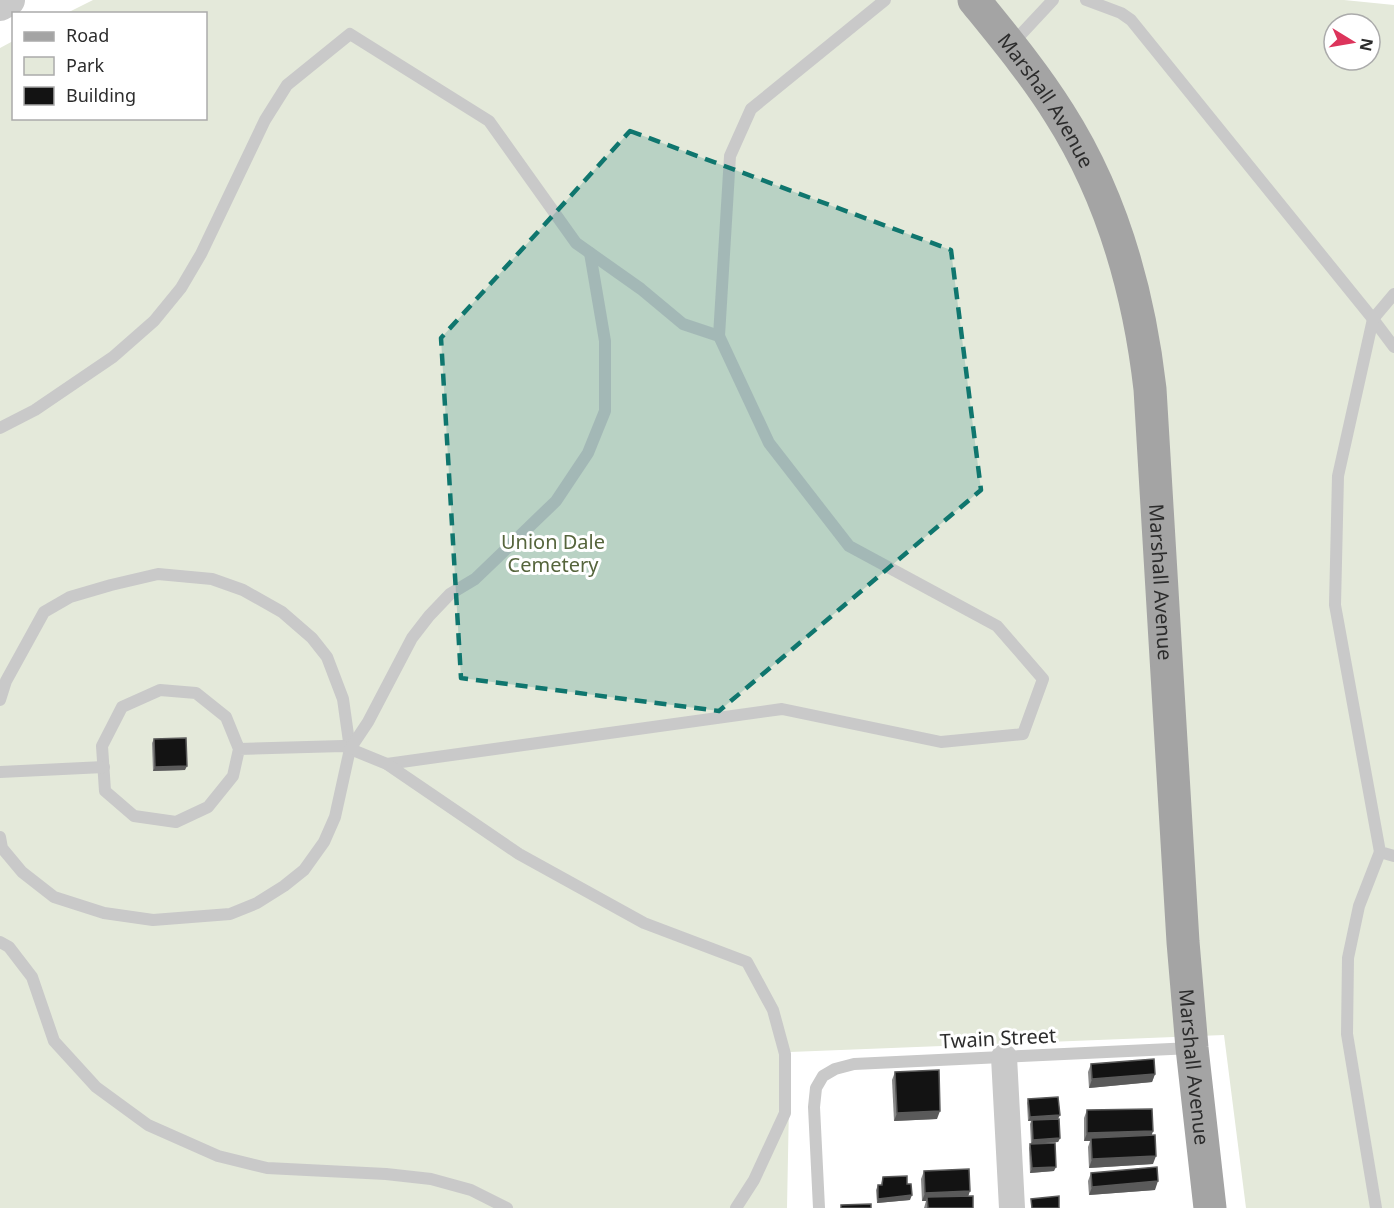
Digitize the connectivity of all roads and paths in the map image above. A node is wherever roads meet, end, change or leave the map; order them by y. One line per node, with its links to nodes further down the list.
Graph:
1 (9, 0): 6 (street)
2 (885, 0): 11 (lane)
3 (1053, 0): 7 (lane)
4 (1086, 0): 10 (lane)
5 (981, 4): 7 (main road, Marshall Avenue)
6 (0, 5)
7 (1011, 46): 24 (main road, Marshall Avenue)
8 (590, 253): 11 (lane); 13 (lane); 16 (lane)
9 (1394, 294): 10 (lane)
10 (1373, 319): 12 (lane); 21 (lane)
11 (719, 336): 17 (lane)
12 (1394, 347)
13 (0, 428)
14 (0, 700): 16 (lane)
15 (239, 749): 16 (lane); 18 (lane); 18 (lane)
16 (350, 749): 17 (lane); 20 (lane)
17 (387, 764): 27 (lane)
18 (104, 767): 19 (lane)
19 (0, 772)
20 (0, 837)
21 (1380, 852): 22 (lane); 31 (lane)
22 (1394, 856)
23 (0, 942): 26 (lane)
24 (1192, 1048): 25 (lane, Twain Street); 30 (main road, Marshall Avenue)
25 (1004, 1057): 28 (lane, Twain Street); 29 (street)
26 (507, 1208)
27 (736, 1208)
28 (819, 1208)
29 (1012, 1208)
30 (1210, 1208)
31 (1376, 1208)

